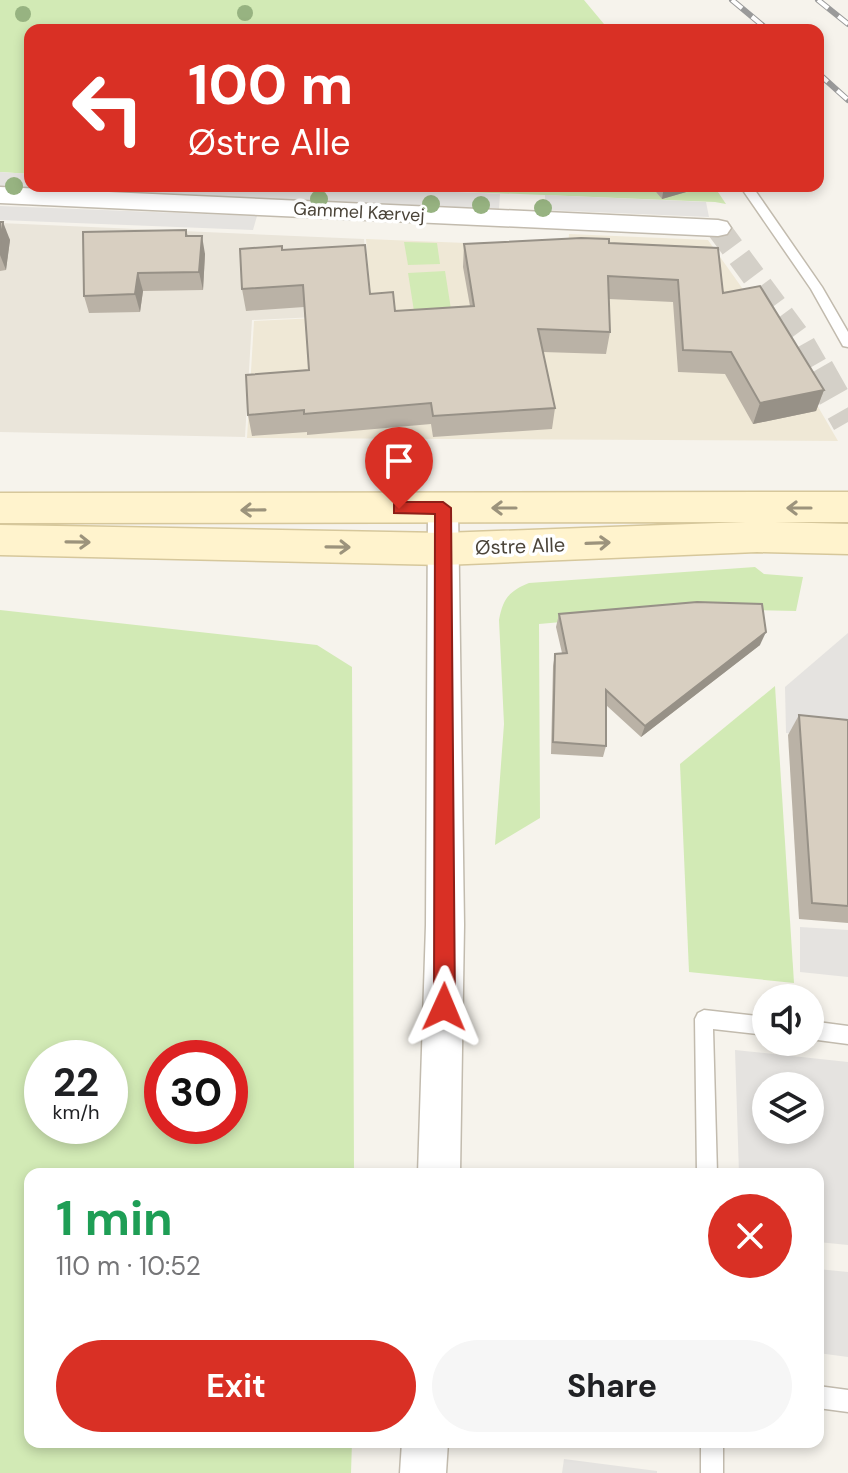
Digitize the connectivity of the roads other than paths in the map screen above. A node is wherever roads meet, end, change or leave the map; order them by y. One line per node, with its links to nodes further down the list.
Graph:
1 (750, 192): 4 (lane)
2 (0, 195): 3 (street, Gammel Kærvej)
3 (718, 228)
4 (848, 343)
5 (848, 507): 8 (street, Østre Alle, one-way to 8)
6 (0, 508): 7 (street, Østre Alle, one-way to 6)
7 (443, 508): 8 (street, Østre Alle, one-way to 7); 11 (street)
8 (753, 522): 9 (street, Østre Alle); 11 (street, Østre Alle, one-way to 8)
9 (848, 539)
10 (0, 540): 11 (street, Østre Alle, one-way to 11)
11 (443, 549): 15 (street)
12 (752, 1024): 16 (lane)
13 (824, 1032): 14 (lane)
14 (848, 1035)
15 (439, 1168)
16 (707, 1168)
17 (824, 1398): 18 (lane)
18 (848, 1401)
19 (425, 1448): 21 (street)
20 (712, 1448): 22 (lane)
21 (423, 1473)
22 (712, 1473)

